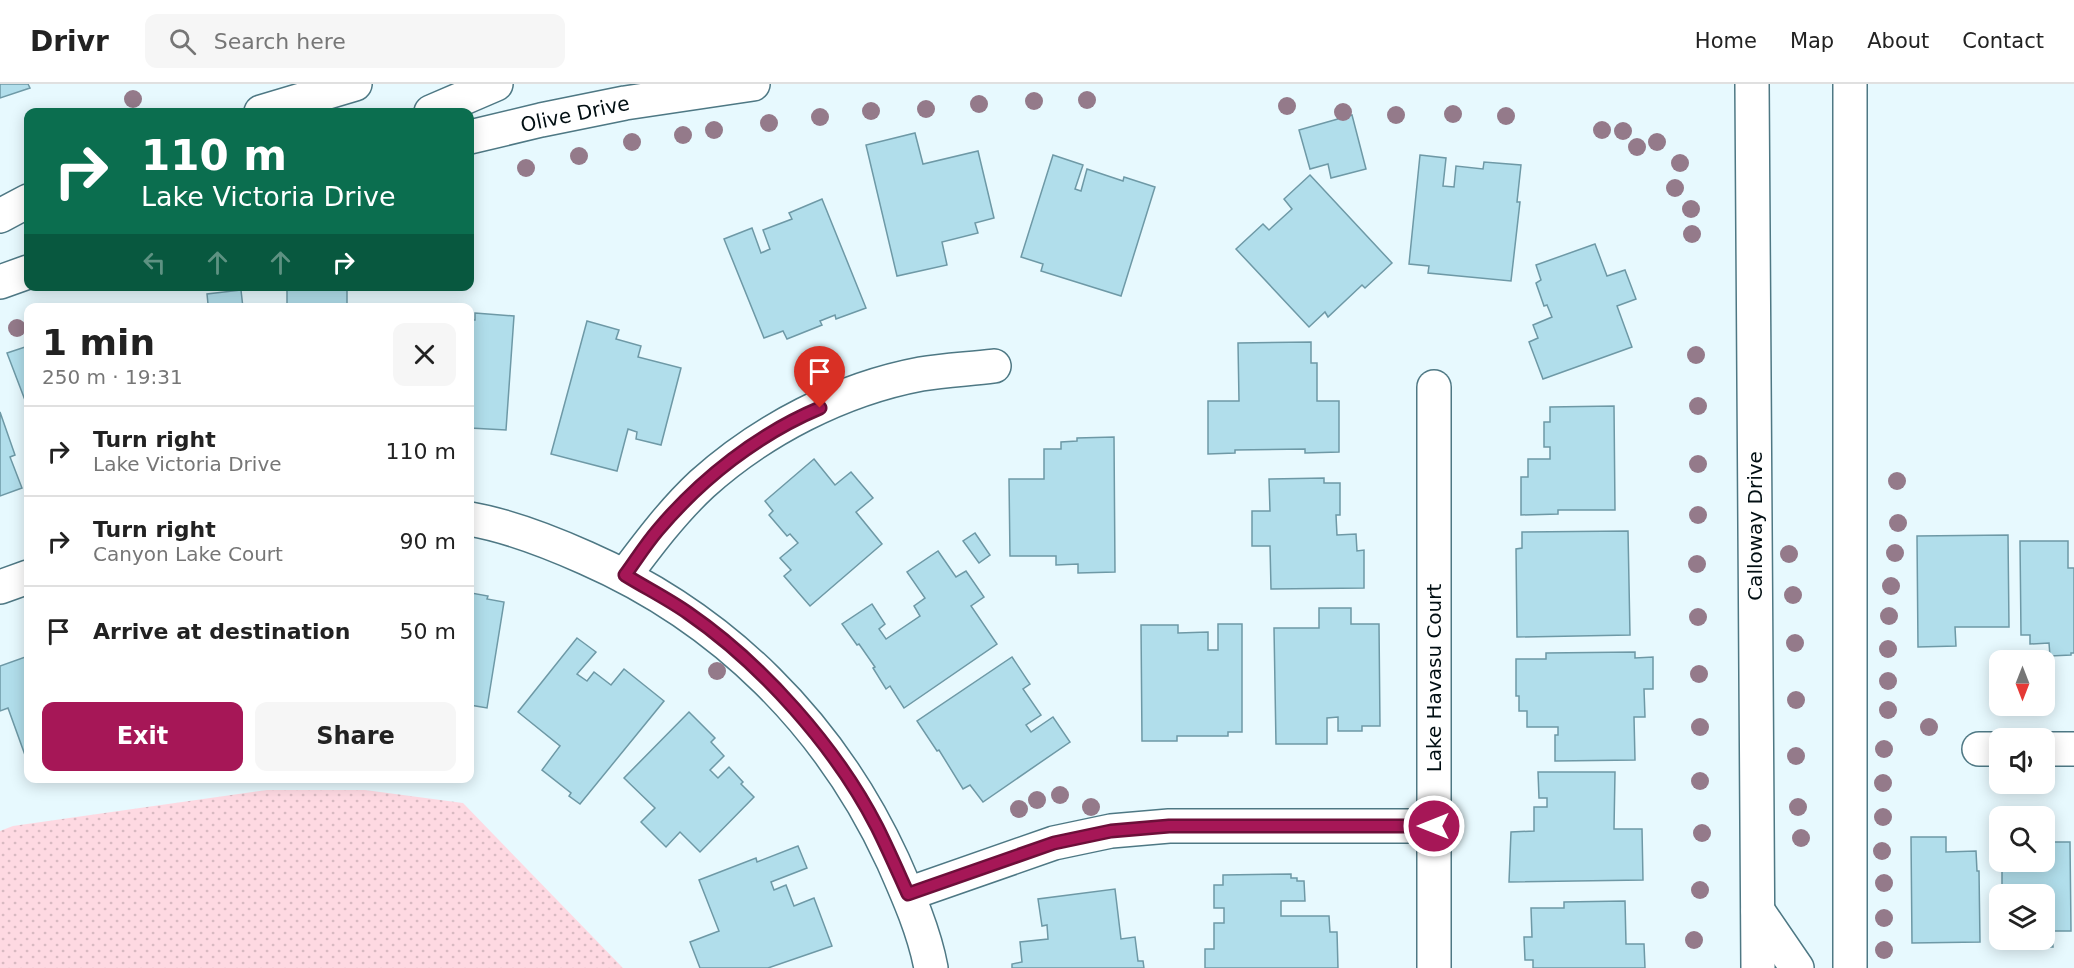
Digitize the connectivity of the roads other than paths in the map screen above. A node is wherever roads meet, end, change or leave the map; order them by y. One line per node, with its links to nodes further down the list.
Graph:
1 (355, 84): 6 (main road)
2 (495, 84): 7 (main road)
3 (753, 84): 8 (main road, Olive Drive)
4 (1752, 84): 25 (main road, Calloway Drive)
5 (1850, 84): 30 (main road)
6 (274, 108)
7 (441, 108)
8 (474, 136)
9 (24, 193): 10 (main road)
10 (0, 201)
11 (24, 203): 12 (main road)
12 (0, 216)
13 (24, 273): 14 (main road)
14 (0, 282)
15 (994, 366): 18 (main road)
16 (1434, 387): 23 (main road, Lake Havasu Court)
17 (474, 520): 18 (main road)
18 (625, 575): 24 (main road)
19 (24, 578): 20 (main road)
20 (0, 587)
21 (2055, 748): 22 (main road)
22 (2074, 748)
23 (1434, 826): 24 (main road); 27 (main road, Lake Havasu Court)
24 (908, 894): 26 (main road)
25 (1758, 911): 28 (main road, Calloway Drive); 29 (main road)
26 (931, 968)
27 (1434, 968)
28 (1758, 968)
29 (1797, 968)
30 (1850, 968)

